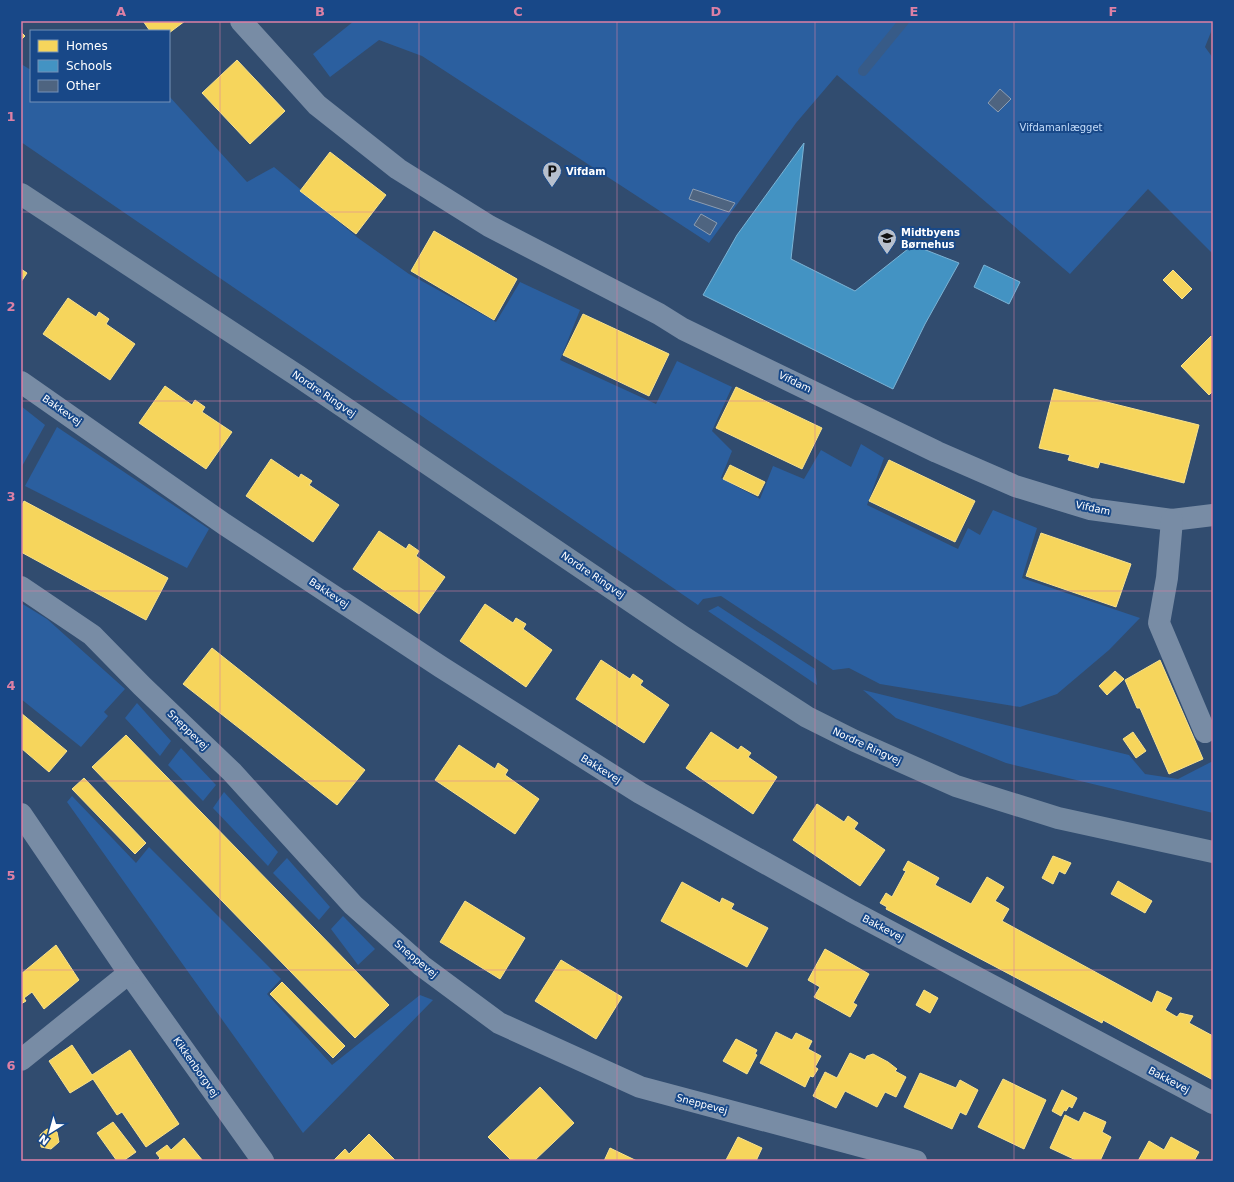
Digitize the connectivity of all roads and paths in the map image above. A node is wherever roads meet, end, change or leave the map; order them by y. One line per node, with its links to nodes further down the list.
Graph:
1 (241, 21): 5 (street, Vifdam)
2 (21, 194): 9 (main road, Nordre Ringvej)
3 (21, 382): 12 (street, Bakkevej)
4 (1213, 515): 5 (street, Vifdam)
5 (1172, 520): 7 (street)
6 (21, 587): 14 (street, Sneppevej)
7 (1205, 732)
8 (24, 823): 10 (street, Kikkenborgvej)
9 (1213, 852)
10 (129, 973): 11 (street); 13 (street, Kikkenborgvej)
11 (21, 1060)
12 (1213, 1103)
13 (263, 1161)
14 (916, 1161)

